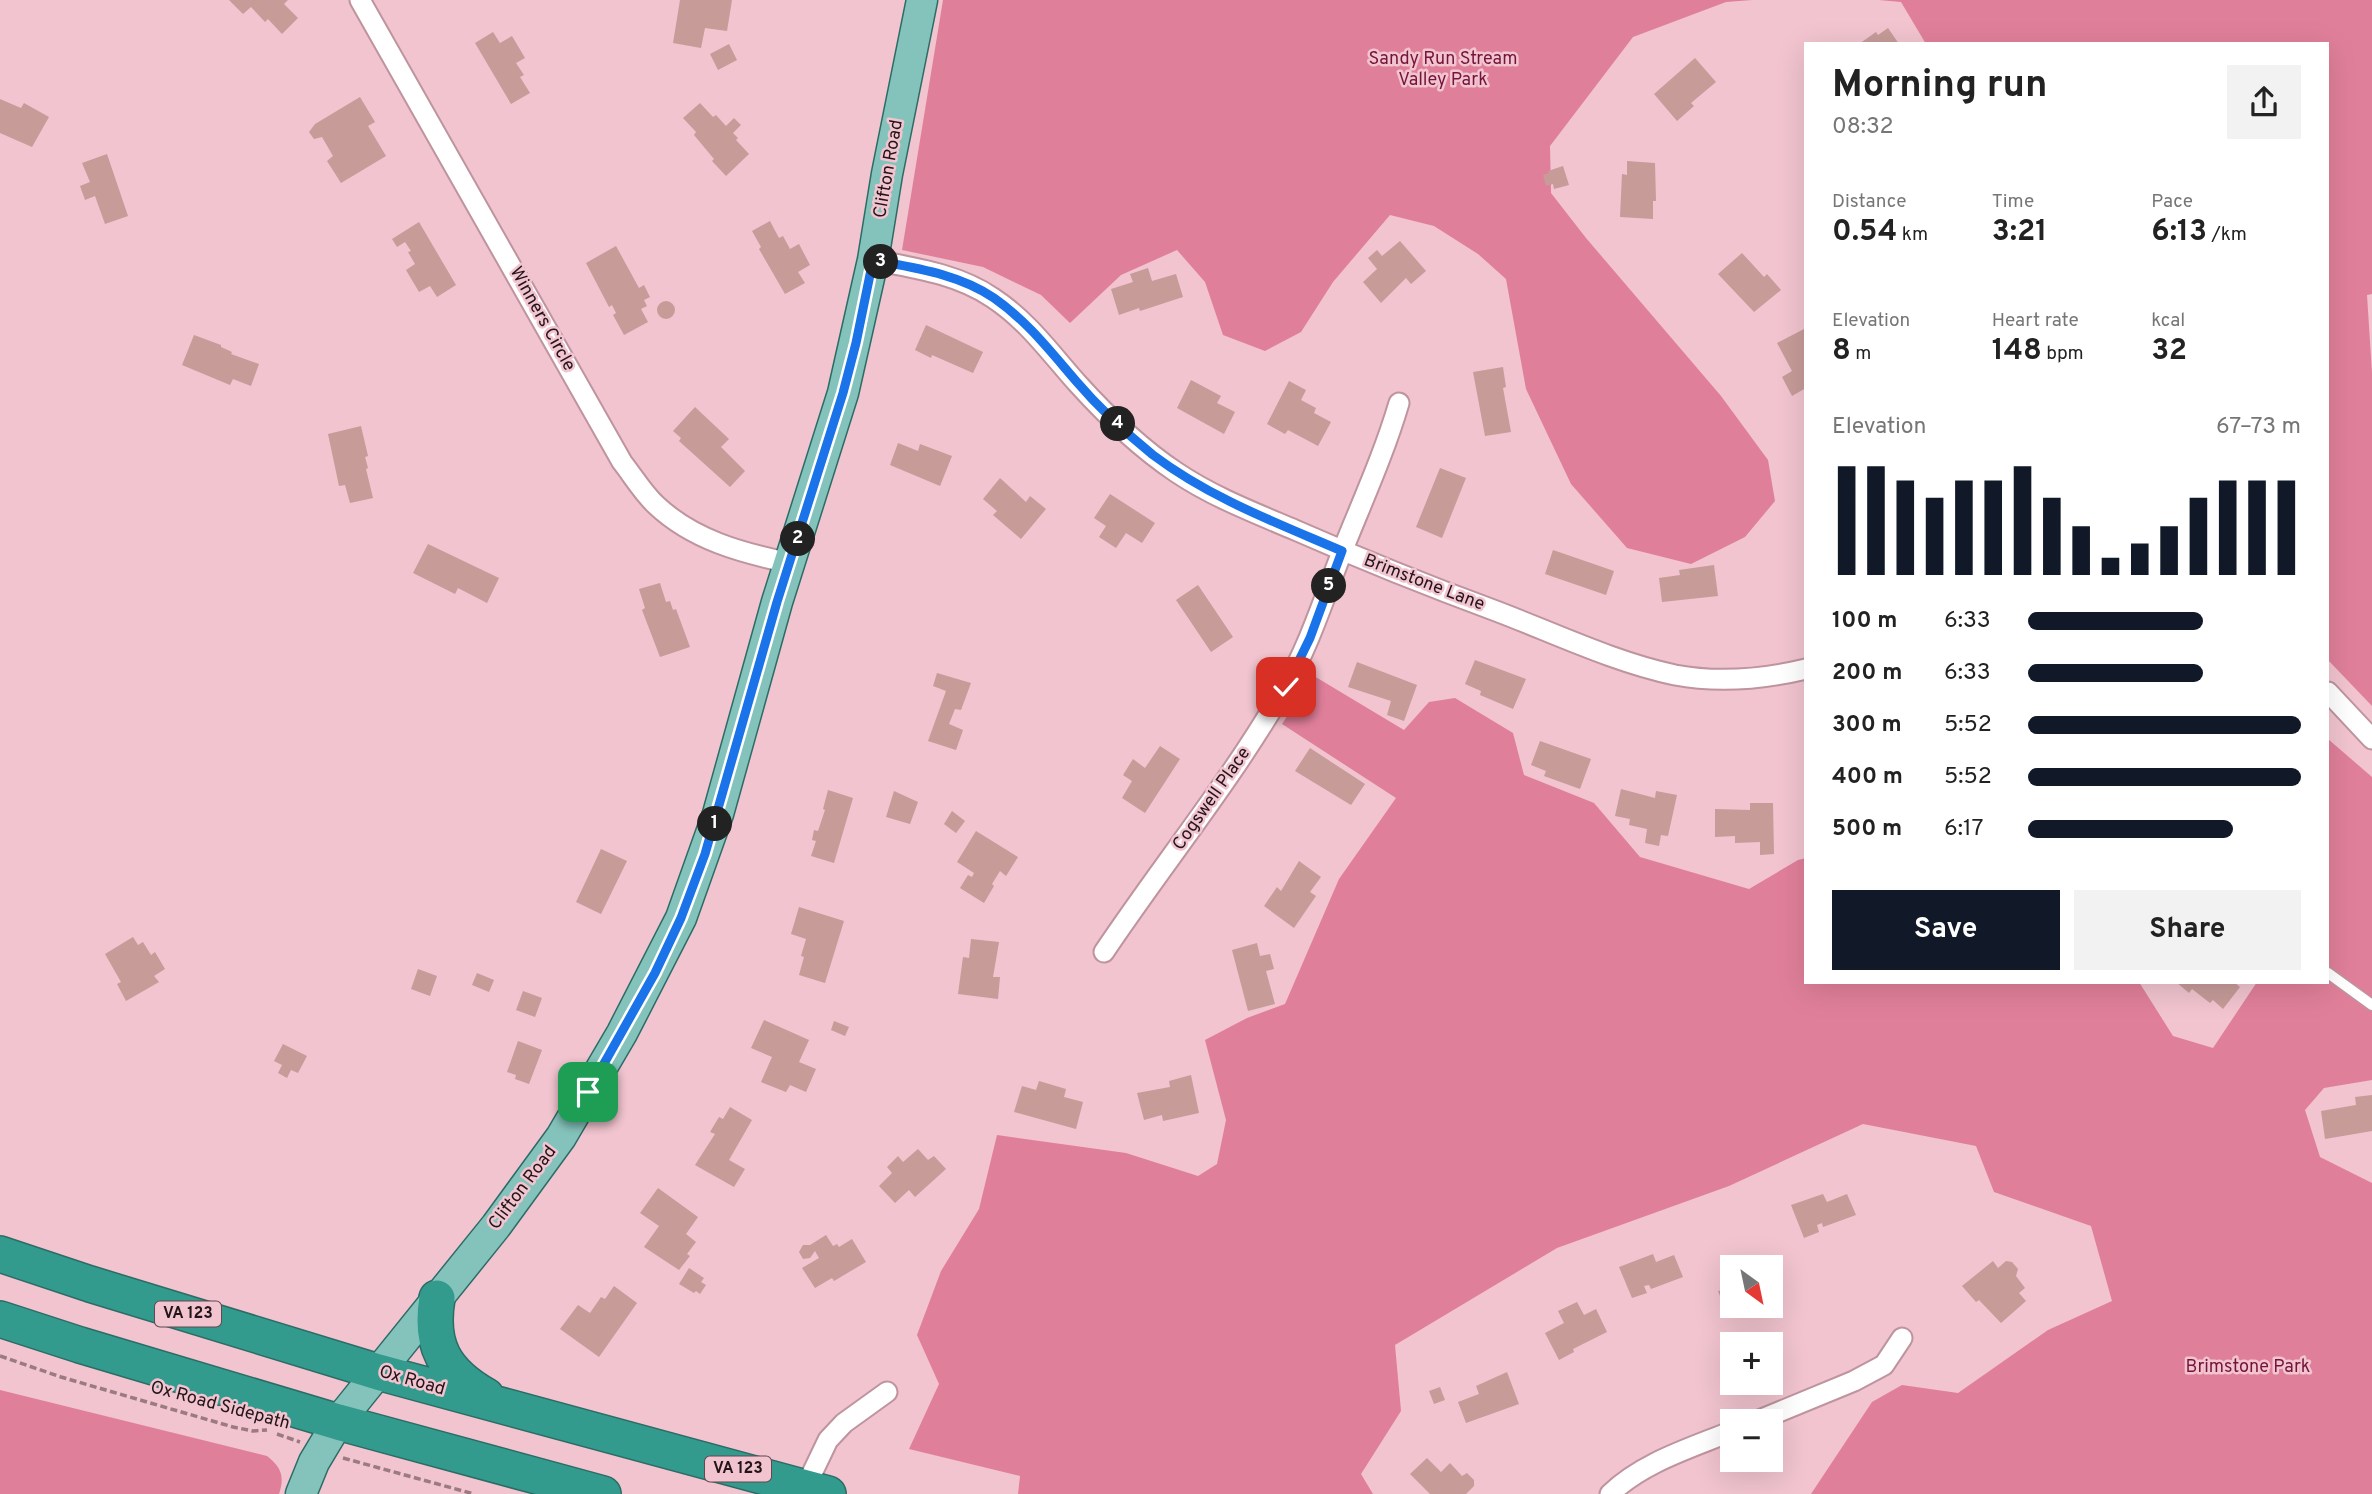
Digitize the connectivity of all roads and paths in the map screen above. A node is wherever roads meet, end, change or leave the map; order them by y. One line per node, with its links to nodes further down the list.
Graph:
1 (360, 0): 6 (street, Winners Circle)
2 (922, 0): 3 (main road, Clifton Road)
3 (873, 260): 5 (street, Brimstone Lane); 6 (main road, Clifton Road)
4 (1399, 403): 5 (street, Cogswell Place)
5 (1342, 551): 7 (street, Brimstone Lane); 10 (street, Cogswell Place)
6 (790, 563): 14 (main road, Clifton Road)
7 (1804, 669)
8 (2329, 693): 9 (street)
9 (2372, 739)
10 (1104, 952)
11 (2329, 974): 12 (lane)
12 (2372, 1005)
13 (0, 1254): 18 (highway, Ox Road / VA 123)
14 (437, 1298): 18 (main road, Clifton Road); 20 (highway)
15 (0, 1319): 22 (highway)
16 (1902, 1338): 21 (street)
17 (0, 1356): 22 (path, Ox Road Sidepath)
18 (377, 1372): 20 (highway, Ox Road / VA 123); 22 (main road, Clifton Road)
19 (887, 1392): 24 (street)
20 (504, 1407): 24 (highway, Ox Road / VA 123)
21 (1783, 1410)
22 (329, 1436): 25 (main road, Clifton Road); 26 (path, Ox Road Sidepath); 27 (highway)
23 (1720, 1436): 28 (street)
24 (817, 1491)
25 (301, 1494)
26 (474, 1494)
27 (603, 1494)
28 (1610, 1494)

